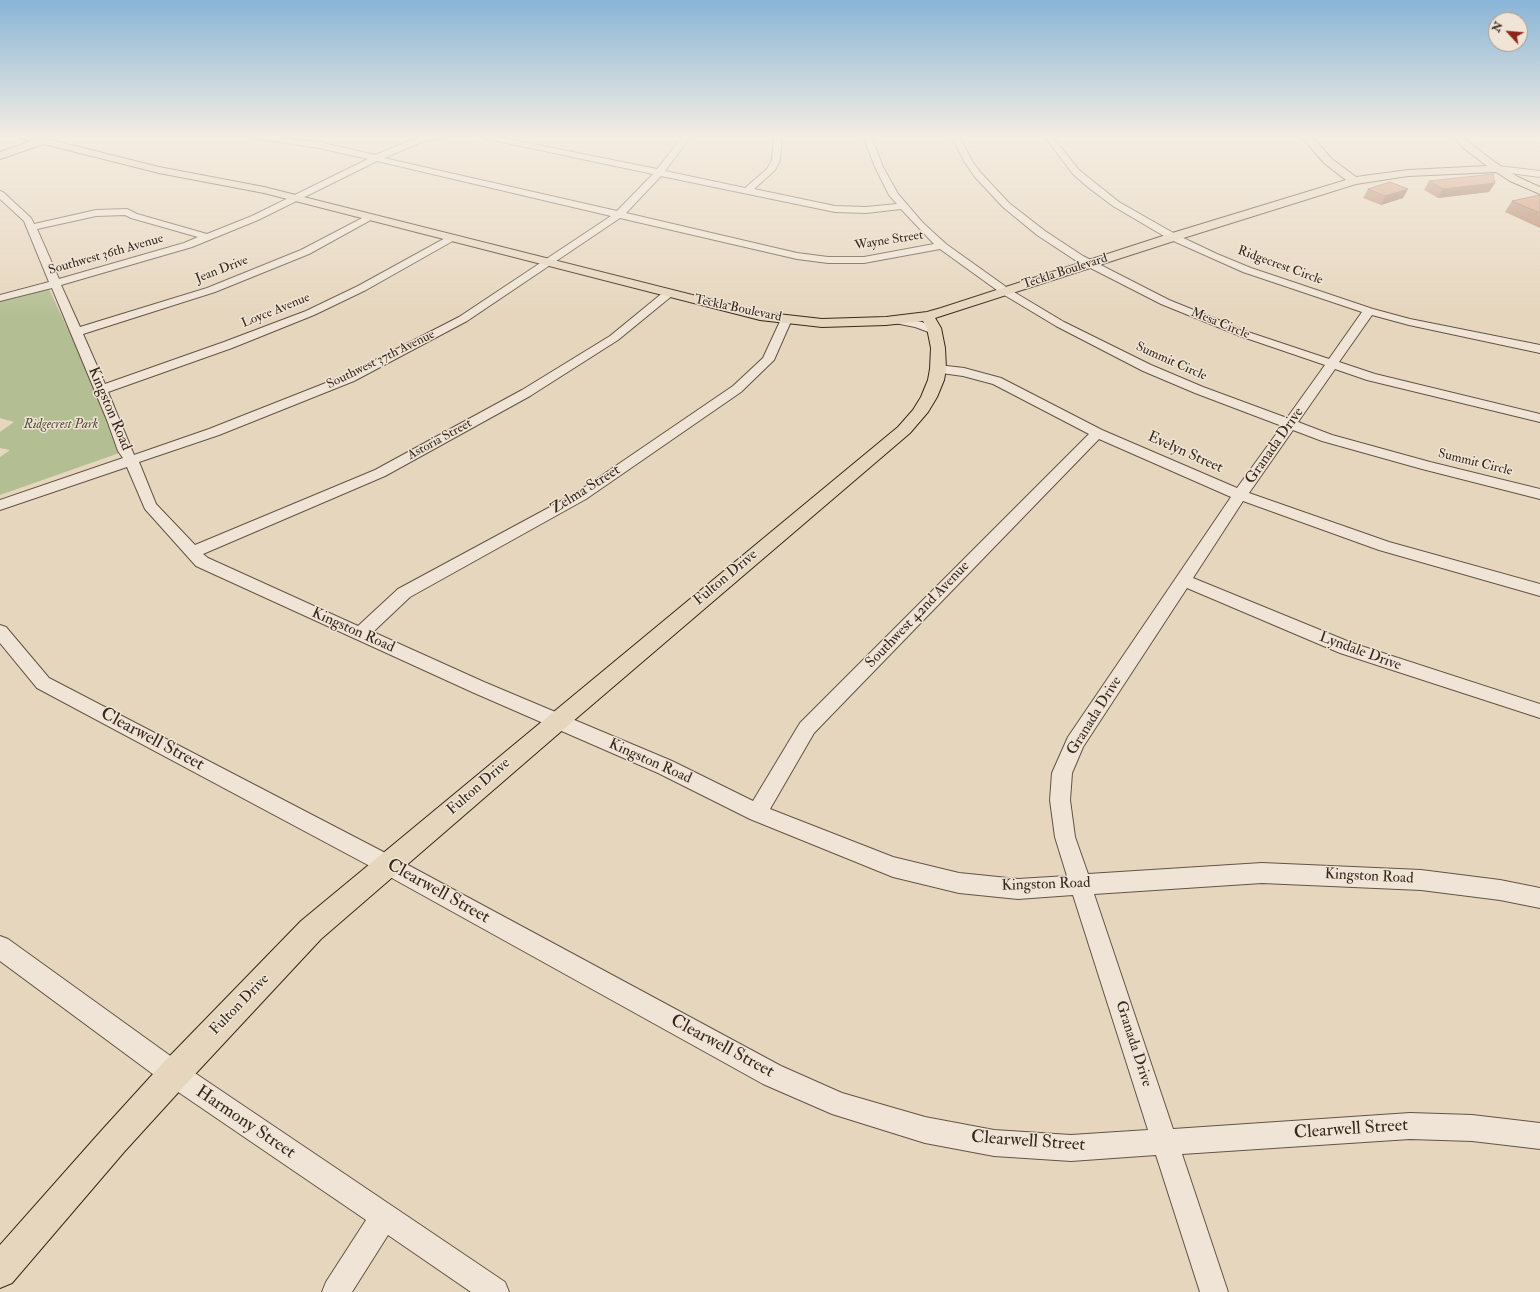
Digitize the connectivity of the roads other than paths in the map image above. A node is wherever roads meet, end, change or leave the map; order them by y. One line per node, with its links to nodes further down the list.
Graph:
1 (2, 196): 15 (street, Kingston Road)
2 (288, 196): 11 (main road, Teckla Boulevard)
3 (299, 196): 11 (street, Southwest 36th Avenue)
4 (541, 196): 13 (street, Wayne Street)
5 (636, 196): 13 (street, Southwest 37th Avenue)
6 (773, 196): 12 (street)
7 (895, 196): 12 (street, Summit Circle)
8 (997, 196): 21 (street, Mesa Circle)
9 (1106, 196): 17 (street, Ridgecrest Circle)
10 (1305, 196): 17 (main road, Teckla Boulevard)
11 (295, 198): 14 (main road, Teckla Boulevard); 16 (street, Southwest 36th Avenue)
12 (903, 206): 19 (street, Summit Circle)
13 (619, 214): 19 (street, Wayne Street); 20 (street, Southwest 37th Avenue)
14 (371, 217): 18 (main road, Teckla Boulevard); 31 (street, Jean Drive)
15 (32, 227): 16 (street); 22 (street, Kingston Road)
16 (208, 237): 22 (street, Southwest 36th Avenue)
17 (1173, 237): 21 (main road, Teckla Boulevard); 26 (street, Ridgecrest Circle)
18 (453, 238): 20 (main road, Teckla Boulevard); 35 (street, Loyce Avenue)
19 (942, 246): 23 (street, Summit Circle)
20 (548, 262): 24 (main road, Teckla Boulevard); 39 (street, Southwest 37th Avenue)
21 (1091, 264): 23 (main road, Teckla Boulevard); 33 (street, Mesa Circle)
22 (56, 284): 25 (street, Southwest 36th Avenue); 31 (street, Kingston Road)
23 (1005, 291): 27 (main road, Teckla Boulevard); 37 (street, Summit Circle)
24 (669, 293): 28 (main road, Teckla Boulevard); 43 (street, Astoria Street)
25 (0, 298)
26 (1370, 311): 32 (street, Ridgecrest Circle); 33 (street, Granada Drive)
27 (927, 316): 29 (main road, Teckla Boulevard); 30 (main road, Fulton Drive)
28 (786, 319): 29 (main road, Teckla Boulevard); 47 (street, Zelma Street)
29 (894, 320): 30 (street)
30 (934, 331): 34 (main road, Fulton Drive)
31 (76, 332): 35 (street, Kingston Road)
32 (1540, 349)
33 (1332, 364): 36 (street, Mesa Circle); 37 (street, Granada Drive)
34 (938, 369): 38 (street, Evelyn Street); 49 (main road, Fulton Drive)
35 (101, 390): 39 (street, Kingston Road)
36 (1540, 418)
37 (1291, 425): 40 (street, Summit Circle); 41 (street, Granada Drive)
38 (1097, 433): 41 (street, Evelyn Street); 50 (street, Southwest 42nd Avenue)
39 (131, 460): 42 (street, Southwest 37th Avenue); 43 (street, Kingston Road)
40 (1540, 494)
41 (1240, 495): 44 (street, Granada Drive); 45 (street, Evelyn Street)
42 (0, 506)
43 (193, 552): 47 (street, Kingston Road)
44 (1184, 580): 48 (street, Lyndale Drive); 52 (street, Granada Drive)
45 (1540, 590)
46 (0, 631): 51 (street, Clearwell Street)
47 (360, 634): 49 (street, Kingston Road)
48 (1540, 711)
49 (556, 721): 50 (street, Kingston Road); 51 (main road, Fulton Drive)
50 (757, 813): 52 (street, Kingston Road)
51 (388, 864): 55 (main road, Fulton Drive); 57 (street, Clearwell Street)
52 (1080, 885): 53 (street, Kingston Road); 57 (street, Granada Drive)
53 (1540, 898)
54 (0, 947): 55 (street, Harmony Street)
55 (174, 1074): 58 (street, Harmony Street); 59 (main road, Fulton Drive)
56 (1540, 1136): 57 (street, Clearwell Street)
57 (1166, 1143): 62 (street, Granada Drive)
58 (384, 1217): 60 (street); 61 (street, Harmony Street)
59 (0, 1271)
60 (336, 1292)
61 (495, 1292)
62 (1214, 1292)

